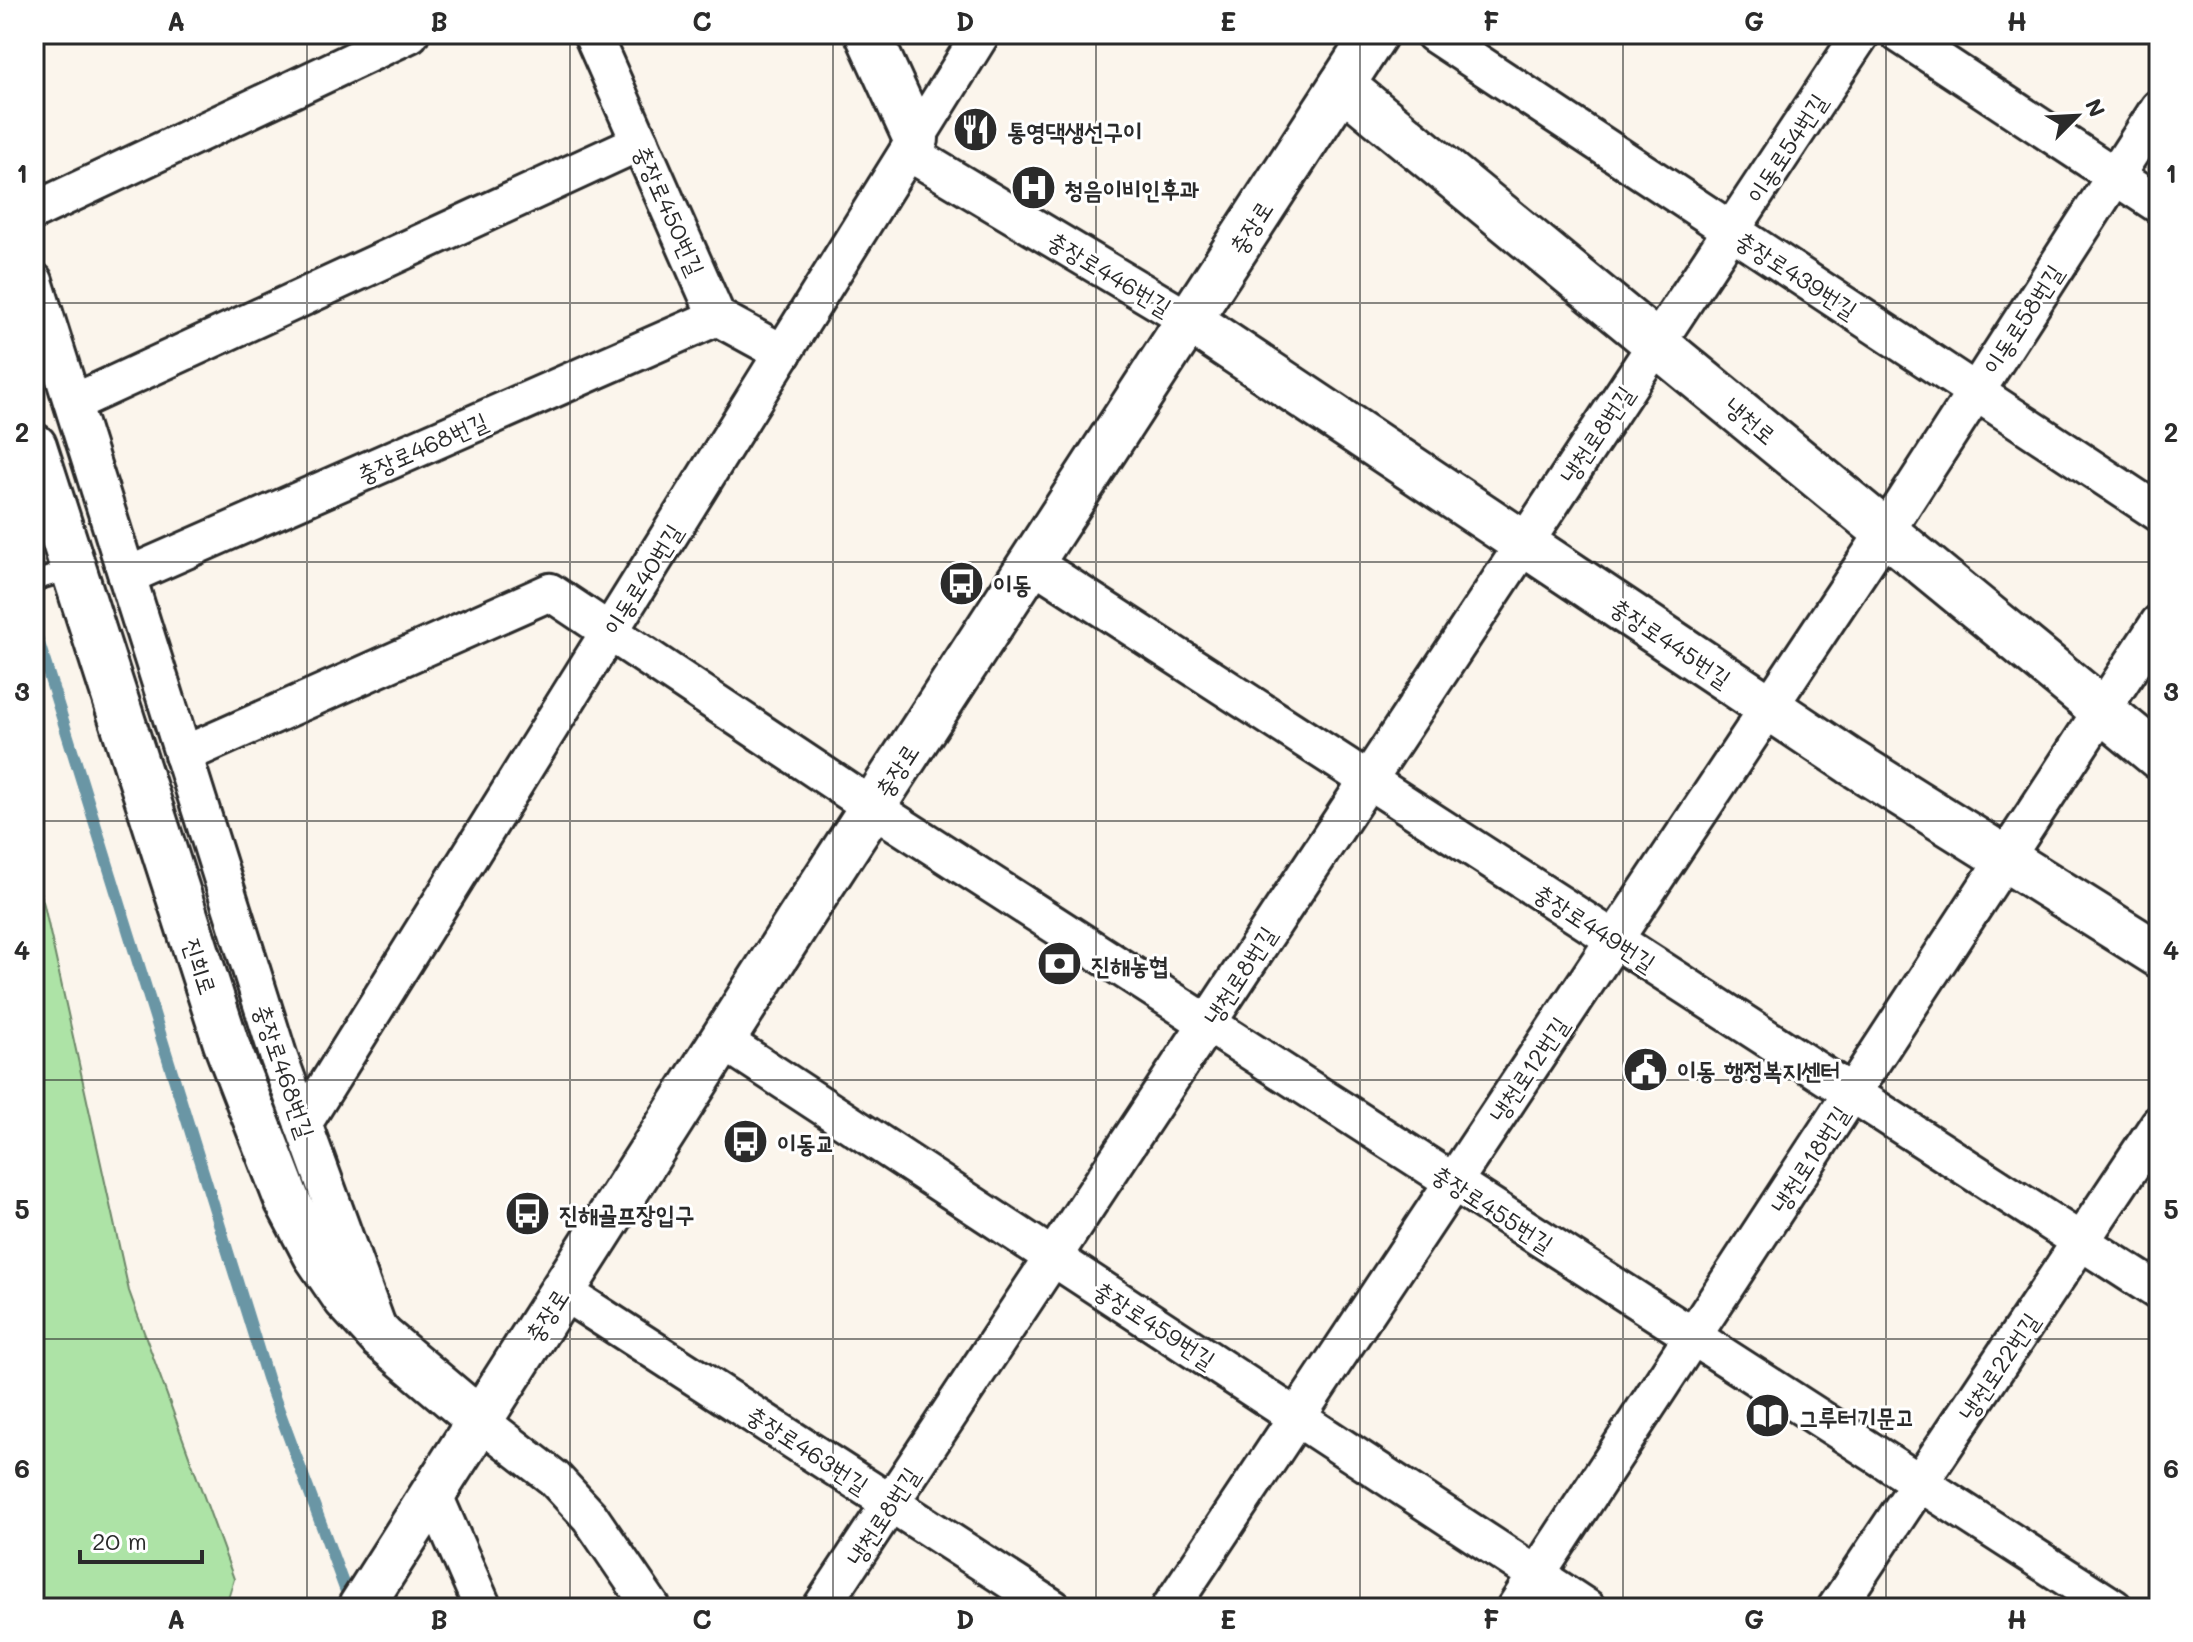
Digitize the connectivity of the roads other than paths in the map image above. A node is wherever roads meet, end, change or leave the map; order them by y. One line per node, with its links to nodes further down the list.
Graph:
1 (410, 34): 15 (street)
2 (592, 34): 11 (street, 충장로450번길)
3 (868, 34): 12 (main road)
4 (981, 34): 12 (street, 이동로40번길)
5 (1375, 34): 9 (main road, 충장로)
6 (1434, 34): 16 (street, 충장로439번길)
7 (1861, 34): 16 (street, 이동로54번길)
8 (1899, 34): 13 (street)
9 (1342, 85): 19 (main road, 충장로); 20 (main road, 냉천로)
10 (2159, 108): 13 (street, 이동로58번길)
11 (640, 142): 18 (street, 충장로450번길); 23 (street)
12 (912, 145): 19 (street, 충장로446번길); 21 (street, 이동로40번길)
13 (2115, 176): 14 (street); 22 (street, 이동로58번길)
14 (2159, 205)
15 (34, 211)
16 (1731, 231): 20 (street, 이동로54번길); 22 (street, 충장로439번길)
17 (34, 281): 23 (street, 충장로468번길)
18 (717, 317): 21 (street); 30 (street, 충장로468번길)
19 (1189, 320): 27 (main road, 충장로445번길); 28 (main road, 충장로)
20 (1657, 342): 26 (main road, 냉천로); 27 (street, 냉천로8번길)
21 (783, 353): 32 (street, 이동로40번길)
22 (1976, 392): 25 (street, 충장로439번길); 26 (street, 이동로58번길)
23 (73, 403): 30 (street, 충장로468번길)
24 (34, 446): 29 (main road, 진희로)
25 (2159, 513)
26 (1886, 531): 33 (street, 냉천로12번길); 34 (main road, 냉천로)
27 (1524, 544): 33 (main road, 충장로445번길); 37 (street, 냉천로8번길)
28 (1031, 562): 37 (street, 충장로449번길); 38 (main road, 충장로)
29 (53, 576): 53 (main road, 진희로)
30 (127, 576): 35 (street, 충장로468번길)
31 (2159, 623): 34 (street, 냉천로18번길)
32 (609, 633): 35 (street); 38 (street, 충장로455번길); 45 (street, 이동로40번길)
33 (1769, 707): 39 (main road, 충장로445번길); 40 (street, 냉천로12번길)
34 (2103, 710): 36 (main road, 냉천로); 39 (street, 냉천로18번길)
35 (183, 755): 45 (street, 충장로468번길)
36 (2159, 757)
37 (1368, 780): 40 (street, 충장로449번길); 42 (street, 냉천로8번길)
38 (872, 807): 42 (street, 충장로455번길); 43 (main road, 충장로)
39 (2006, 859): 41 (main road, 충장로445번길); 44 (street, 냉천로18번길)
40 (1614, 939): 44 (street, 충장로449번길); 47 (street, 냉천로12번길)
41 (2159, 955)
42 (1207, 1024): 47 (street, 충장로455번길); 49 (street, 냉천로8번길)
43 (722, 1040): 49 (street, 충장로459번길); 50 (main road, 충장로)
44 (1852, 1093): 48 (street, 충장로449번길); 52 (street, 냉천로18번길)
45 (303, 1124): 53 (street, 충장로468번길)
46 (2159, 1124): 48 (street, 냉천로22번길)
47 (1453, 1182): 52 (street, 충장로455번길); 54 (street, 냉천로12번길)
48 (2080, 1241): 51 (street, 충장로449번길); 56 (street, 냉천로22번길)
49 (1053, 1257): 54 (street, 충장로459번길); 58 (street, 냉천로8번길)
50 (562, 1291): 55 (main road, 충장로); 58 (street, 충장로463번길)
51 (2159, 1292)
52 (1693, 1336): 56 (street, 충장로455번길); 59 (street, 냉천로18번길)
53 (382, 1338): 55 (main road, 진희로)
54 (1297, 1417): 59 (street, 충장로459번길); 65 (street, 냉천로12번길)
55 (479, 1420): 57 (main road, 충장로); 62 (street)
56 (1920, 1483): 68 (street, 냉천로22번길); 69 (street, 충장로455번길)
57 (428, 1501): 60 (main road, 충장로); 61 (street)
58 (891, 1503): 63 (street, 냉천로8번길); 64 (street, 충장로463번길)
59 (1536, 1575): 66 (street, 냉천로18번길); 67 (street, 충장로459번길)
60 (360, 1608)
61 (483, 1608)
62 (652, 1608)
63 (821, 1608)
64 (1053, 1608)
65 (1170, 1608)
66 (1515, 1608)
67 (1587, 1608)
68 (1836, 1608)
69 (2114, 1608)

